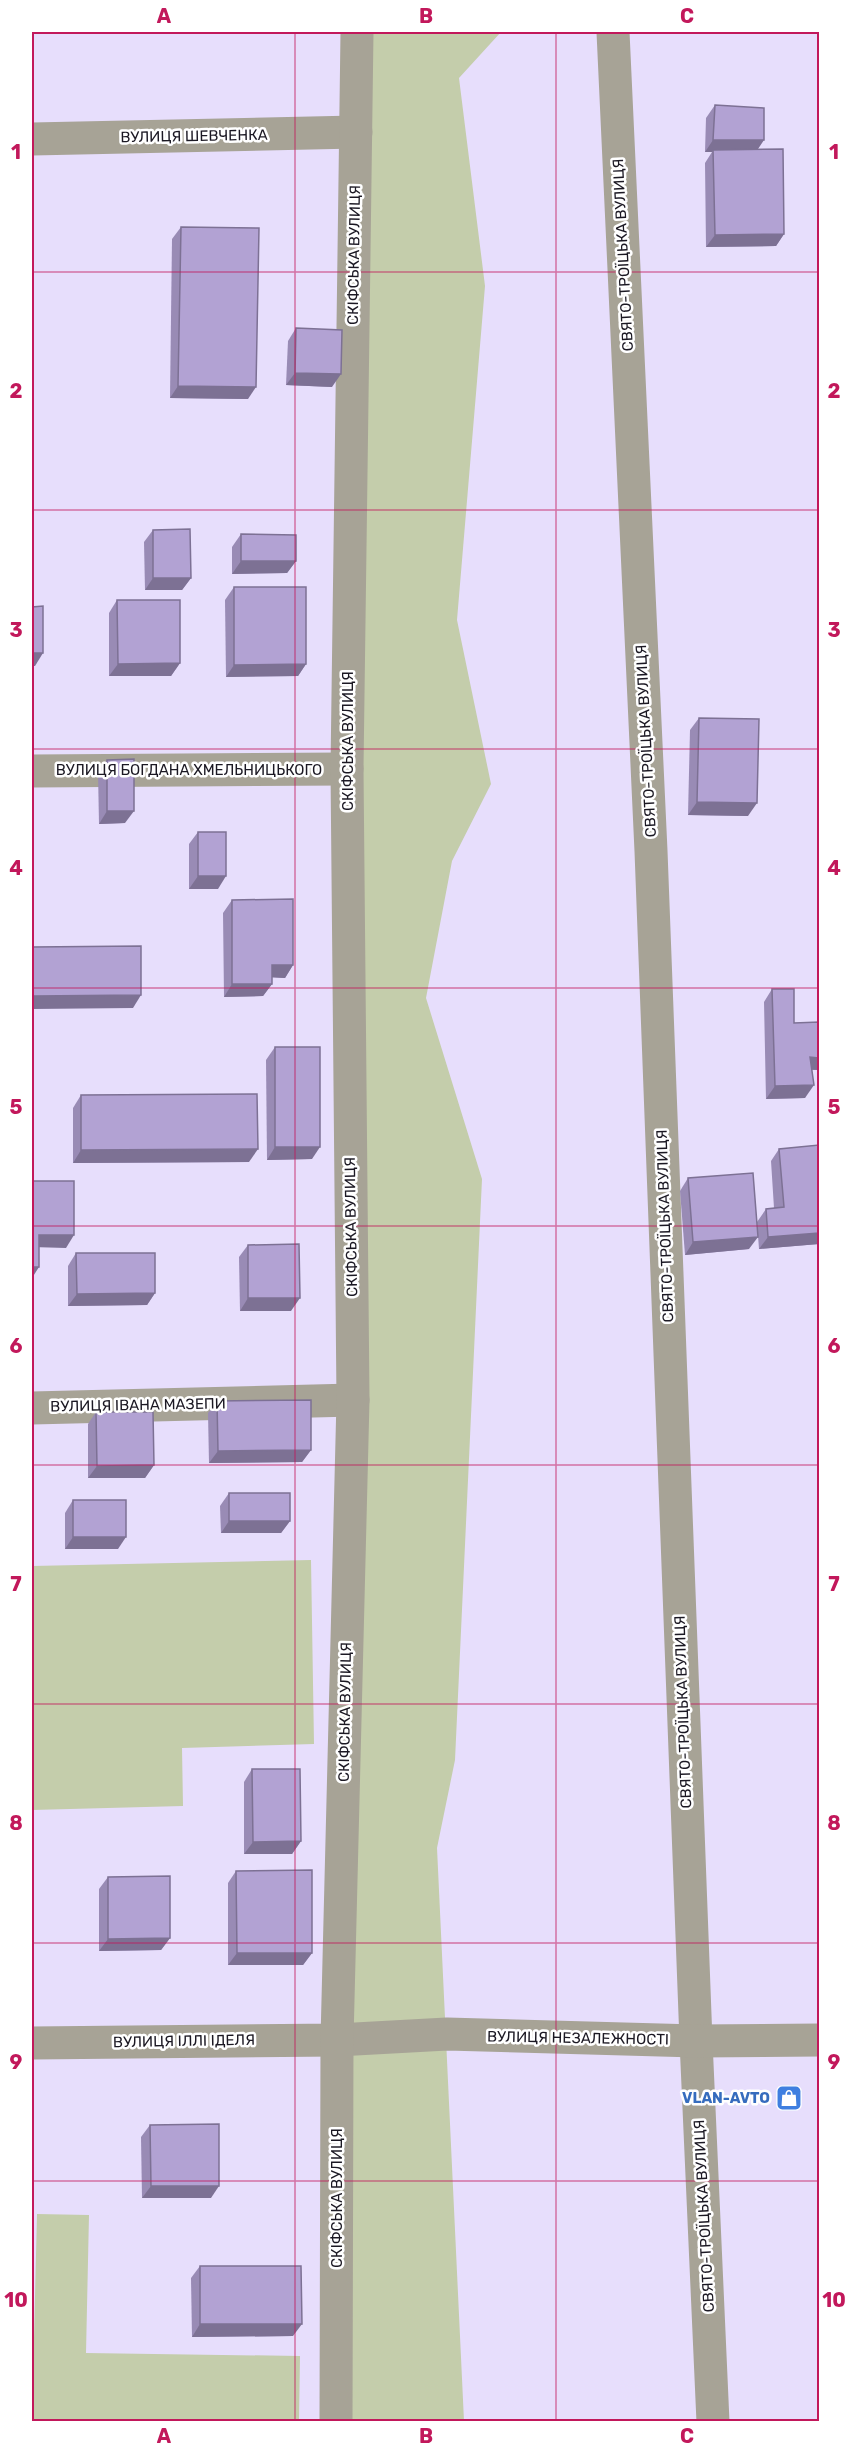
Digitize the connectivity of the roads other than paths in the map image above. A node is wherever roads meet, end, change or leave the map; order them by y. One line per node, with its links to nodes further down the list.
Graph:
1 (357, 32): 3 (street, СКІФСЬКА ВУЛИЦЯ)
2 (613, 32): 11 (street, СВЯТО-ТРОЇЦЬКА ВУЛИЦЯ)
3 (356, 132): 4 (street, ВУЛИЦЯ ШЕВЧЕНКА); 5 (street, СКІФСЬКА ВУЛИЦЯ)
4 (32, 139)
5 (347, 769): 6 (street, ВУЛИЦЯ БОГДАНА ХМЕЛЬНИЦЬКОГО); 7 (street, СКІФСЬКА ВУЛИЦЯ)
6 (32, 771)
7 (352, 1400): 8 (street, ВУЛИЦЯ ІВАНА МАЗЕПИ); 9 (street, СКІФСЬКА ВУЛИЦЯ)
8 (32, 1408)
9 (337, 2040): 11 (street, ВУЛИЦЯ НЕЗАЛЕЖНОСТІ); 12 (street, ВУЛИЦЯ ІЛЛІ ІДЕЛЯ); 13 (street, СКІФСЬКА ВУЛИЦЯ)
10 (819, 2040): 11 (street, ВУЛИЦЯ НЕЗАЛЕЖНОСТІ)
11 (696, 2041): 14 (street, СВЯТО-ТРОЇЦЬКА ВУЛИЦЯ)
12 (32, 2043)
13 (336, 2421)
14 (713, 2421)

